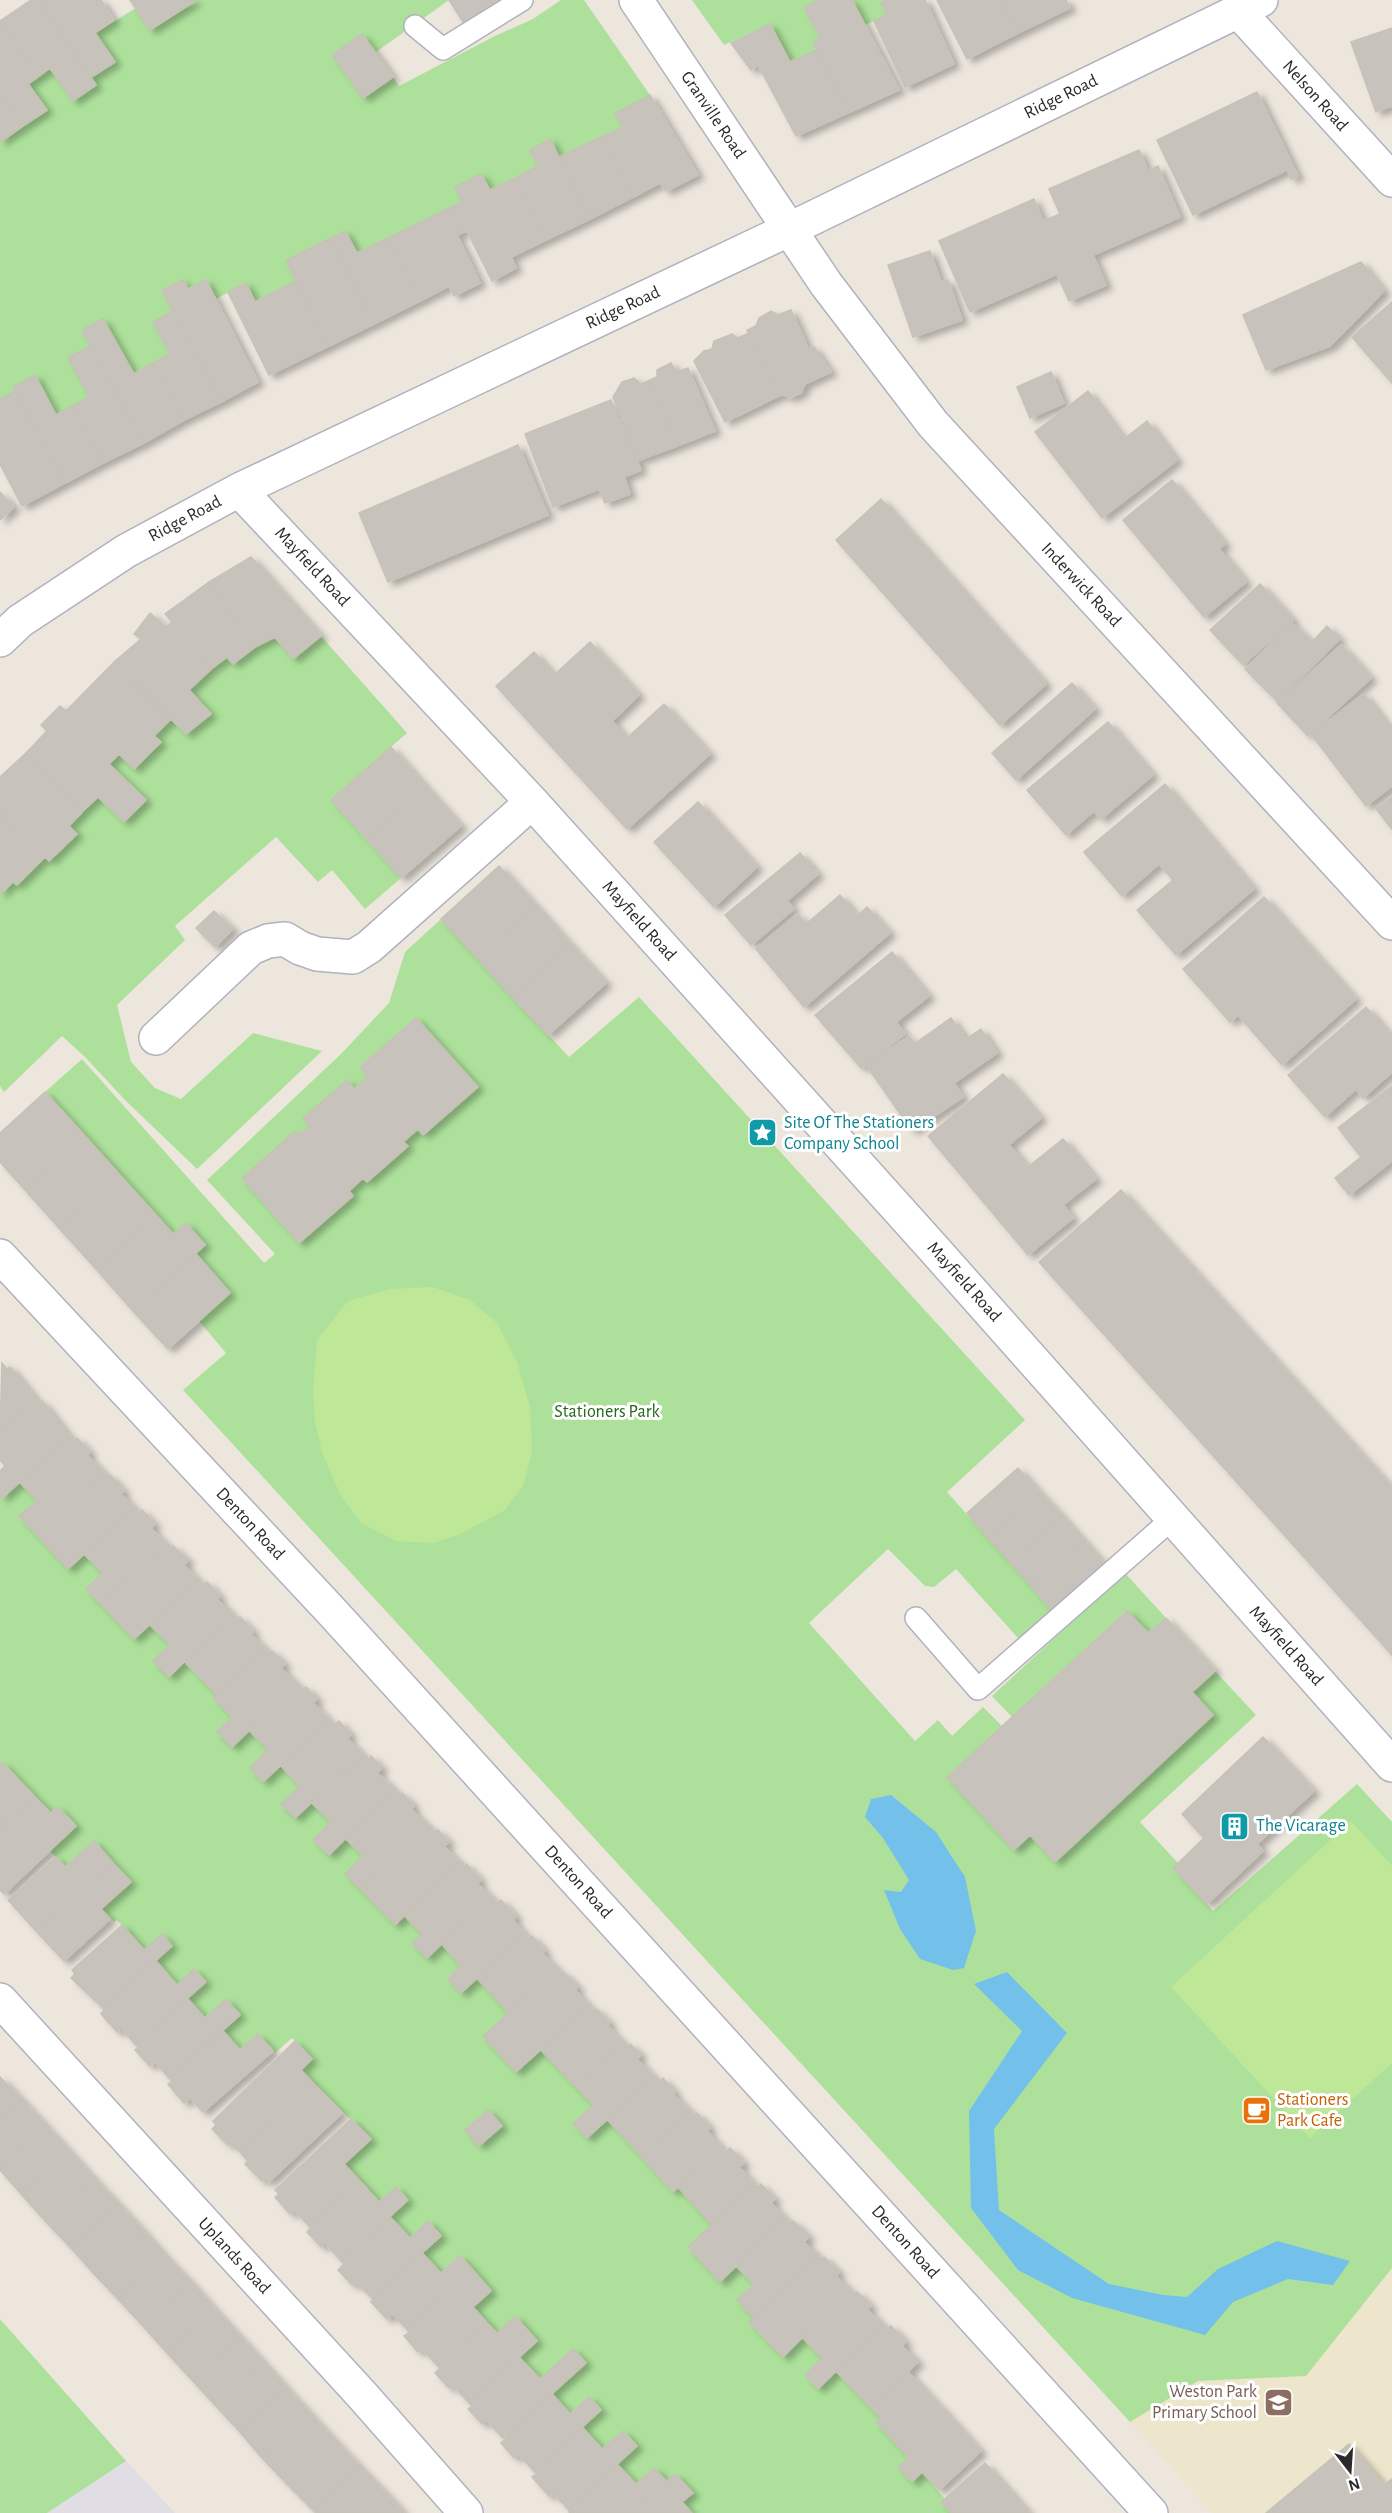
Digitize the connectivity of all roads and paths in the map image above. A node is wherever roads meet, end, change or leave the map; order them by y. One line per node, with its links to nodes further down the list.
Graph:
1 (522, 0): 4 (lane)
2 (636, 0): 6 (street, Granville Road)
3 (1250, 5): 5 (street, Nelson Road); 6 (street, Ridge Road)
4 (415, 26)
5 (1392, 180)
6 (790, 229): 7 (street, Ridge Road); 10 (street, Inderwick Road)
7 (240, 490): 8 (street, Ridge Road); 9 (street, Mayfield Road)
8 (0, 640)
9 (532, 802): 11 (street); 13 (street, Mayfield Road)
10 (1392, 923)
11 (156, 1038)
12 (0, 1256): 18 (street, Denton Road)
13 (1173, 1518): 14 (lane); 15 (street, Mayfield Road)
14 (916, 1618)
15 (1392, 1765)
16 (0, 2000): 17 (street, Uplands Road)
17 (466, 2513)
18 (1151, 2513)

